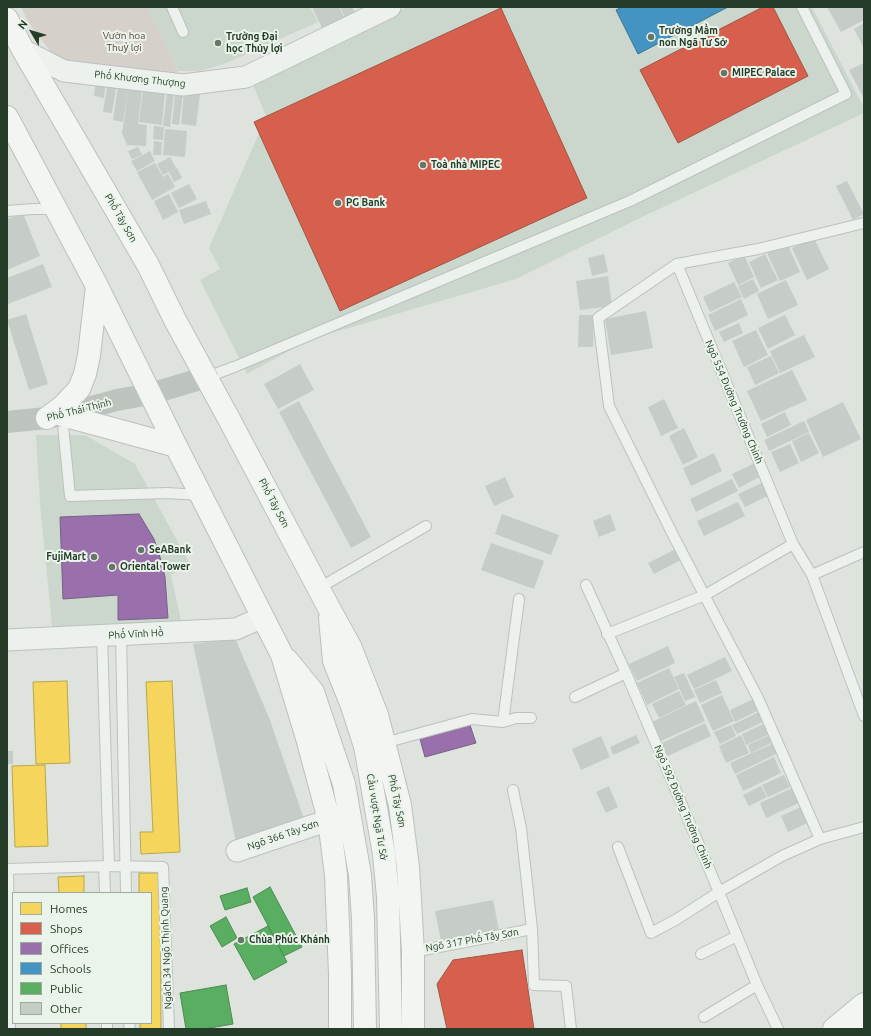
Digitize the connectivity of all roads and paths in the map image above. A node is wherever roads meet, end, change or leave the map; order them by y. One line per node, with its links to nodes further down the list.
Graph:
1 (172, 7): 5 (lane)
2 (390, 7): 6 (street, Phố Khương Thượng)
3 (802, 7): 13 (lane)
4 (7, 19): 6 (main road, Phố Tây Sơn)
5 (183, 32)
6 (23, 50): 13 (main road, Phố Tây Sơn)
7 (9, 128): 8 (main road)
8 (57, 209): 9 (lane); 12 (main road)
9 (7, 212)
10 (864, 223): 11 (lane)
11 (677, 264): 20 (lane, Ngõ 554 Đường Trường Chinh); 25 (lane)
12 (97, 286): 14 (main road); 15 (main road)
13 (206, 377): 14 (street, Phố Thái Thịnh); 24 (main road, Phố Tây Sơn)
14 (150, 394): 15 (street, Phố Thái Thịnh); 17 (main road)
15 (55, 417): 16 (street, Phố Thái Thịnh); 17 (main road); 18 (lane)
16 (7, 422)
17 (176, 446): 18 (main road)
18 (202, 495): 28 (main road)
19 (426, 526): 24 (lane)
20 (794, 544): 22 (lane, Ngõ 554 Đường Trường Chinh); 25 (lane)
21 (864, 552): 22 (lane)
22 (812, 575): 35 (lane, Ngõ 554 Đường Trường Chinh)
23 (586, 586): 29 (lane, Ngõ 592 Đường Trường Chinh)
24 (319, 588): 27 (main road, Phố Tây Sơn)
25 (705, 595): 29 (lane); 42 (lane)
26 (519, 599): 37 (lane)
27 (330, 610): 38 (main road, Cầu vượt Ngã Tư Sở)
28 (263, 617): 30 (street, Phố Vĩnh Hồ); 32 (main road)
29 (608, 634): 33 (lane, Ngõ 592 Đường Trường Chinh)
30 (112, 635): 31 (street, Phố Vĩnh Hồ); 45 (lane); 46 (lane)
31 (7, 640)
32 (282, 655): 40 (main road); 62 (main road)
33 (626, 673): 34 (lane); 50 (lane, Ngõ 592 Đường Trường Chinh)
34 (575, 697)
35 (864, 716)
36 (530, 718): 37 (lane)
37 (503, 722): 38 (lane)
38 (375, 745): 53 (main road, Phố Tây Sơn); 63 (main road, Cầu vượt Ngã Tư Sở)
39 (513, 790): 51 (lane)
40 (329, 820): 44 (street, Ngõ 366 Tây Sơn); 61 (main road)
41 (864, 827): 42 (lane)
42 (820, 839): 50 (lane)
43 (618, 847): 50 (lane)
44 (237, 851)
45 (106, 866): 46 (lane); 47 (lane); 48 (lane)
46 (125, 866): 49 (lane); 60 (lane, Ngách 34 Ngõ Thịnh Quang)
47 (8, 869): 59 (lane)
48 (105, 892)
49 (126, 892)
50 (719, 892): 52 (lane, Ngõ 592 Đường Trường Chinh)
51 (532, 930): 53 (lane, Ngõ 317 Phố Tây Sơn); 65 (lane)
52 (737, 936): 54 (lane); 55 (lane, Ngõ 592 Đường Trường Chinh)
53 (412, 952): 64 (main road, Phố Tây Sơn)
54 (701, 954)
55 (757, 985): 57 (lane); 66 (lane, Ngõ 592 Đường Trường Chinh)
56 (864, 1004): 67 (main road)
57 (704, 1017)
58 (864, 1027): 68 (main road)
59 (10, 1029)
60 (169, 1029)
61 (340, 1029)
62 (365, 1029)
63 (391, 1029)
64 (414, 1029)
65 (571, 1029)
66 (778, 1029)
67 (834, 1029)
68 (861, 1029)

